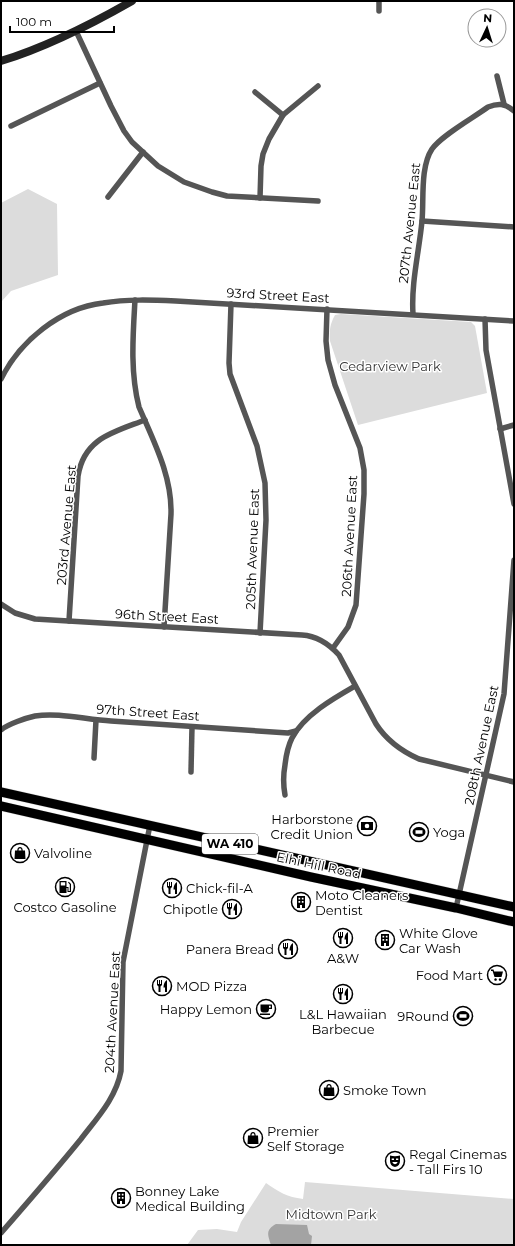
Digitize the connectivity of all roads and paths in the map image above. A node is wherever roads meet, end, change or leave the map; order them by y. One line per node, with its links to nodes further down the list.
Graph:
1 (132, 1): 4 (street)
2 (379, 1): 3 (street)
3 (379, 11)
4 (76, 31): 5 (street); 7 (street)
5 (1, 61)
6 (497, 76): 10 (street)
7 (100, 83): 13 (street); 14 (street)
8 (318, 86): 12 (street)
9 (255, 92): 12 (street)
10 (504, 104): 11 (street); 18 (street, 207th Avenue East)
11 (514, 111)
12 (283, 115): 16 (street)
13 (12, 126)
14 (143, 152): 15 (street); 16 (street)
15 (108, 197)
16 (260, 198): 17 (street)
17 (318, 201)
18 (422, 221): 19 (street); 23 (street, 207th Avenue East)
19 (514, 227)
20 (135, 300): 21 (street, 93rd Street East); 26 (street, 93rd Street East); 27 (street)
21 (231, 304): 22 (street, 93rd Street East); 35 (street, 205th Avenue East)
22 (327, 309): 23 (street, 93rd Street East); 36 (street, 206th Avenue East)
23 (413, 314): 24 (street, 93rd Street East)
24 (485, 319): 25 (street, 93rd Street East); 29 (street)
25 (514, 320)
26 (1, 379)
27 (145, 420): 33 (street, 203rd Avenue East); 34 (street)
28 (514, 425): 29 (street)
29 (500, 429): 30 (street)
30 (514, 504)
31 (514, 560): 44 (street, 208th Avenue East)
32 (1, 604): 33 (street, 96th Street East)
33 (69, 621): 34 (street, 96th Street East)
34 (164, 627): 35 (street, 96th Street East)
35 (260, 632): 36 (street, 96th Street East)
36 (333, 648): 37 (street)
37 (355, 686): 41 (street); 44 (street)
38 (96, 720): 39 (street, 97th Street East); 40 (street, 97th Street East); 42 (street)
39 (192, 727): 41 (street, 97th Street East); 43 (street)
40 (1, 730)
41 (296, 732): 47 (street)
42 (94, 758)
43 (191, 772)
44 (486, 775): 45 (street); 51 (street, 208th Avenue East)
45 (514, 782)
46 (1, 792): 49 (main road, Elhi Hill Road / WA 410)
47 (285, 795)
48 (1, 806): 50 (main road, Elhi Hill Road / WA 410)
49 (150, 825): 50 (street, 204th Avenue East); 51 (main road, Elhi Hill Road / WA 410)
50 (147, 839): 53 (main road, Elhi Hill Road / WA 410); 55 (street, 204th Avenue East)
51 (460, 895): 52 (main road, Elhi Hill Road / WA 410); 53 (street, 208th Avenue East)
52 (514, 907)
53 (456, 908): 54 (main road, Elhi Hill Road / WA 410)
54 (514, 922)
55 (1, 1232)

